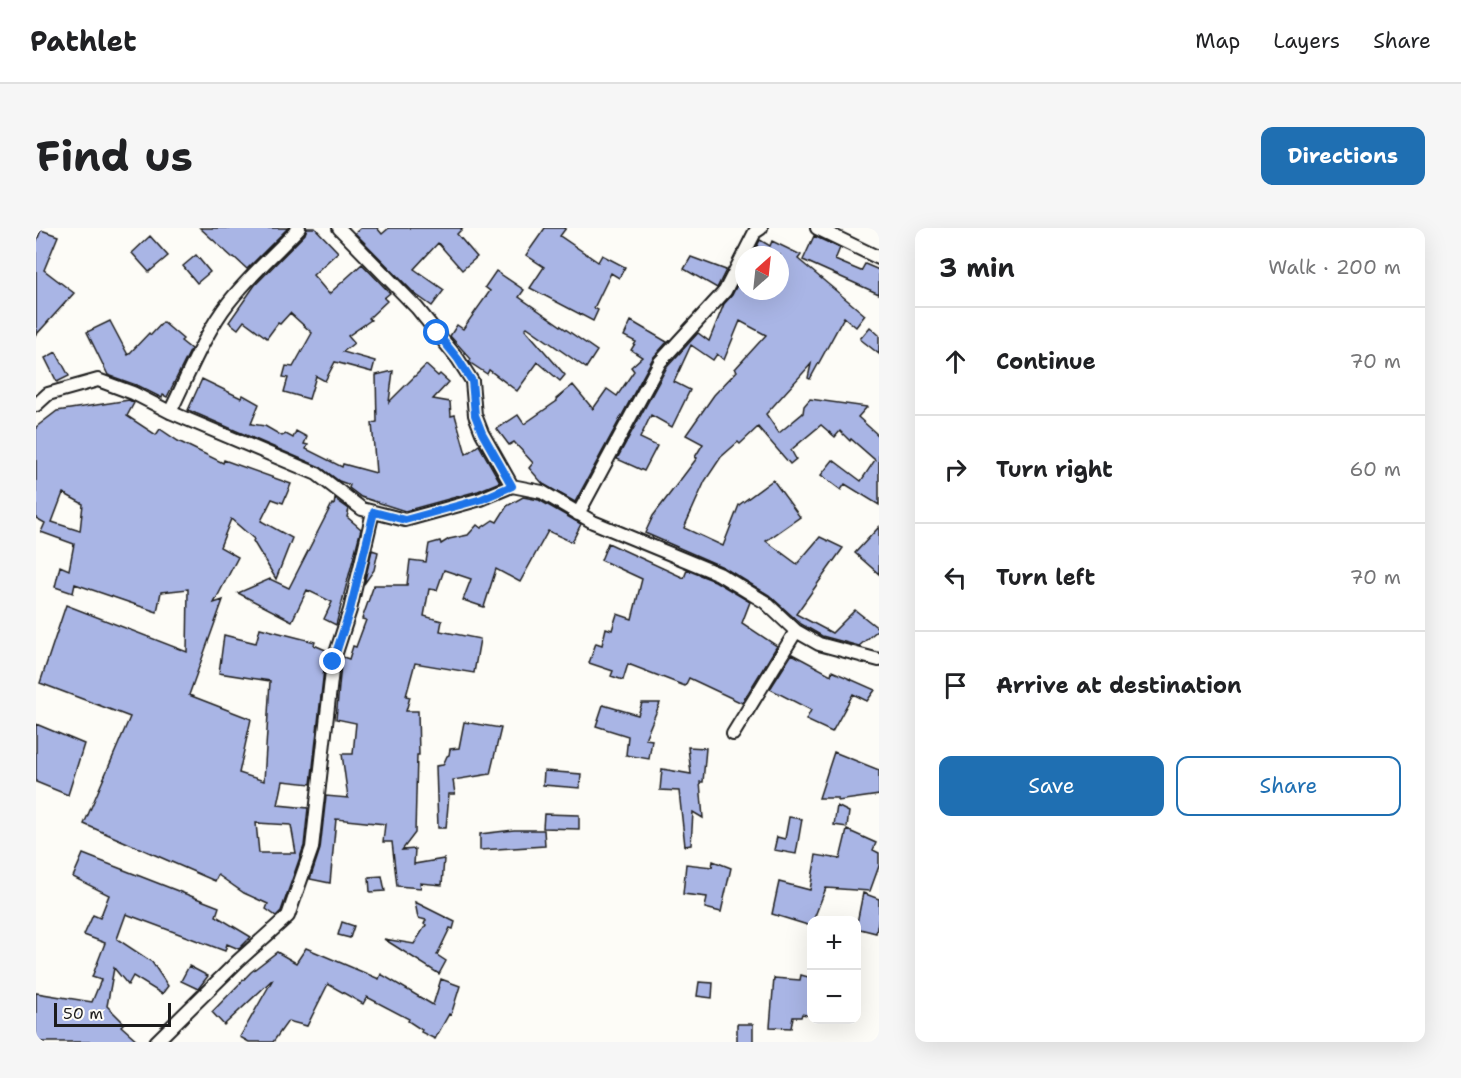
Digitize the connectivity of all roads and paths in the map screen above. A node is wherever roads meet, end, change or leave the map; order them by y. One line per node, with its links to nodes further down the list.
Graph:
1 (299, 228): 7 (street)
2 (339, 228): 8 (street)
3 (761, 228): 10 (street)
4 (817, 228): 5 (street)
5 (879, 258)
6 (36, 405): 7 (street)
7 (170, 412): 9 (street)
8 (512, 486): 9 (street); 10 (street)
9 (374, 512): 14 (street)
10 (578, 514): 11 (street)
11 (796, 631): 12 (street); 13 (street)
12 (879, 660)
13 (733, 734)
14 (156, 1042)

